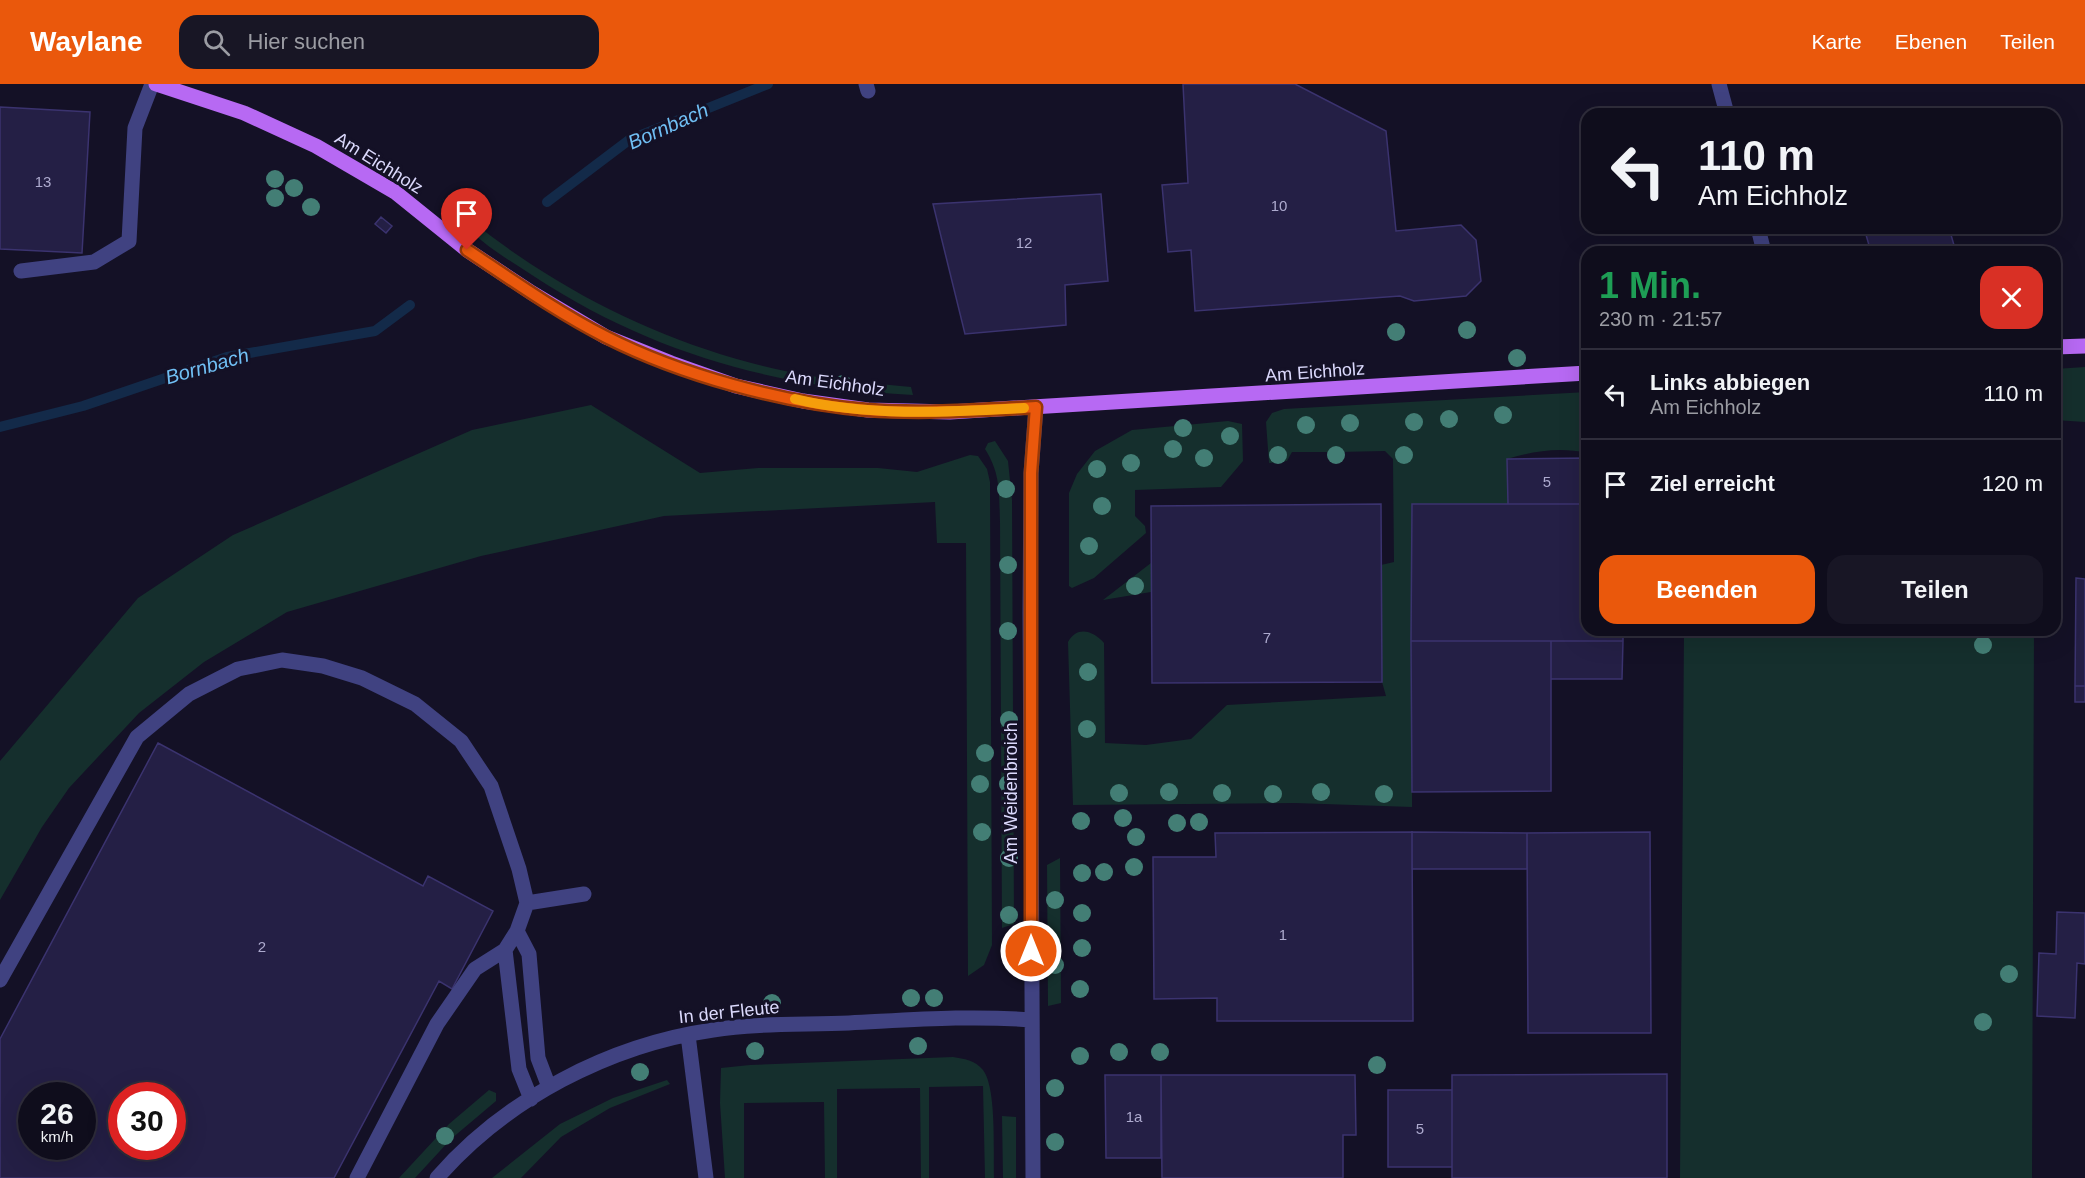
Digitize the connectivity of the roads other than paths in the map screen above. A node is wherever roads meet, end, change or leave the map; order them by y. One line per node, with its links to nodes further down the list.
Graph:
1 (154, 84): 4 (street); 8 (main road, Am Eichholz)
2 (1719, 84): 3 (street)
3 (1725, 108)
4 (21, 271)
5 (2085, 346): 6 (main road)
6 (2061, 347)
7 (1581, 373): 8 (main road, Am Eichholz)
8 (1036, 407): 14 (street, Am Weidenbroich)
9 (585, 894): 10 (street)
10 (528, 903): 11 (street); 13 (street)
11 (518, 931): 12 (street); 16 (street)
12 (505, 950): 17 (street); 18 (street)
13 (0, 980)
14 (1031, 1020): 15 (street, In der Fleute); 21 (street, Am Weidenbroich)
15 (688, 1035): 16 (street, In der Fleute); 20 (street)
16 (549, 1087): 17 (street, In der Fleute)
17 (531, 1099): 19 (street, In der Fleute)
18 (357, 1178)
19 (437, 1178)
20 (706, 1178)
21 (1033, 1178)

